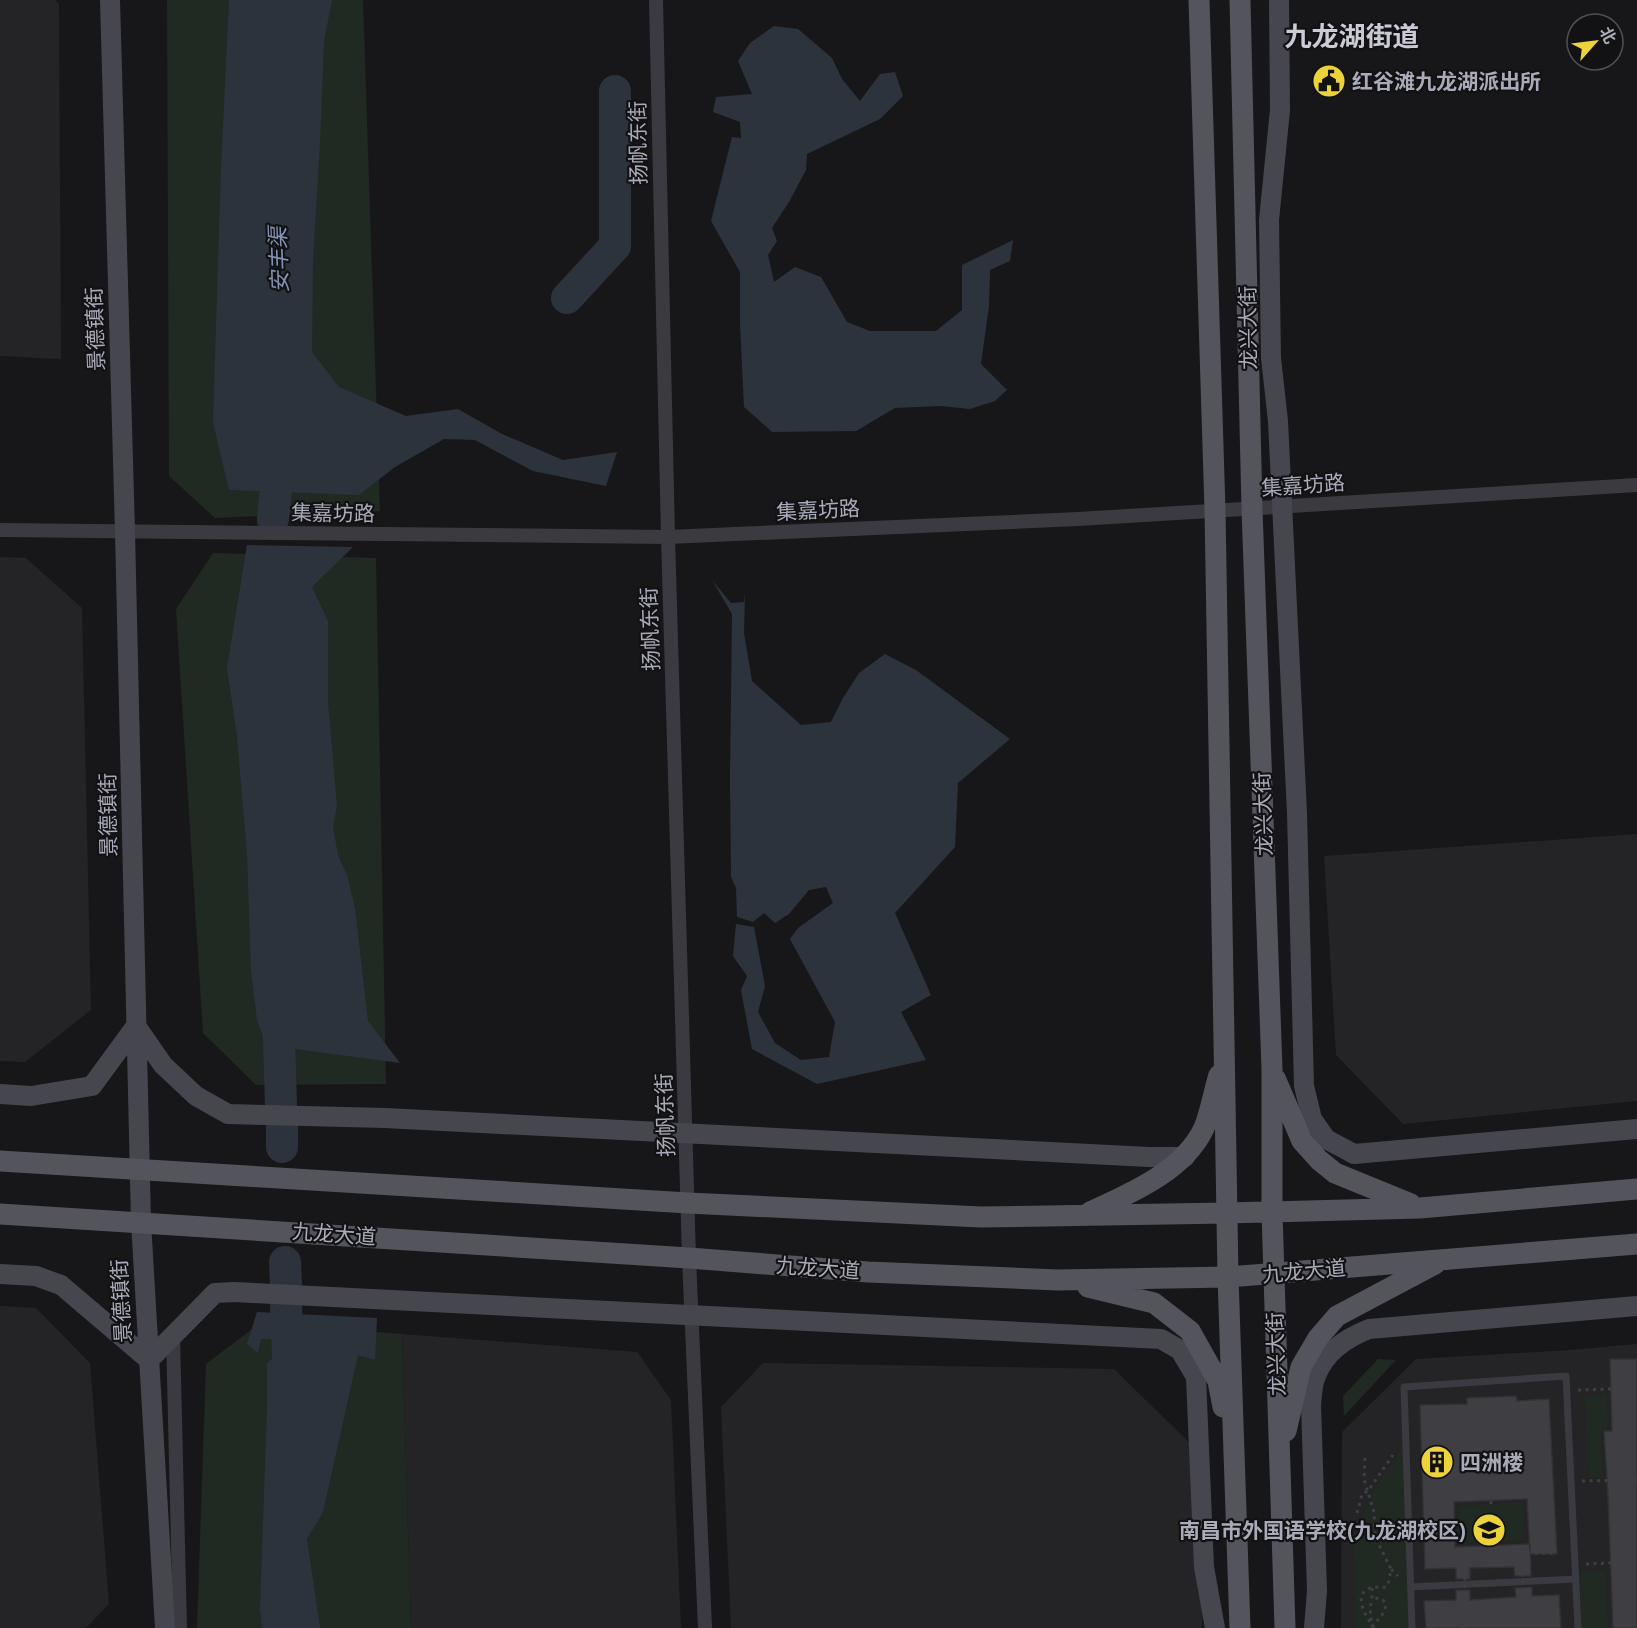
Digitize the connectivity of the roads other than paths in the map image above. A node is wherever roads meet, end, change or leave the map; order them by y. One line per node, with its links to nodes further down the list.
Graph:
1 (110, 0): 11 (main road, 景德镇街)
2 (656, 0): 12 (street, 扬帆东街)
3 (1199, 0): 9 (main road, 龙兴大街)
4 (1279, 0): 7 (main road)
5 (1241, 2): 8 (main road, 龙兴大街)
6 (1637, 484): 7 (street, 集嘉坊路)
7 (1282, 507): 8 (street, 集嘉坊路); 19 (main road)
8 (1252, 509): 9 (street, 集嘉坊路); 15 (main road, 龙兴大街)
9 (1215, 510): 12 (street, 集嘉坊路); 14 (main road, 龙兴大街)
10 (0, 530): 11 (street, 集嘉坊路)
11 (125, 532): 12 (street, 集嘉坊路); 13 (main road, 景德镇街)
12 (668, 537): 18 (street, 扬帆东街)
13 (136, 1026): 16 (main road); 18 (main road); 23 (main road, 景德镇街)
14 (1226, 1051): 20 (main road); 28 (main road, 龙兴大街)
15 (1272, 1069): 21 (main road); 27 (main road, 龙兴大街)
16 (0, 1094)
17 (1637, 1129): 19 (main road)
18 (686, 1133): 20 (main road); 25 (street, 扬帆东街)
19 (1326, 1139): 21 (street)
20 (1185, 1157): 30 (main road)
21 (1319, 1160): 26 (main road)
22 (0, 1161): 23 (main road)
23 (140, 1170): 25 (main road); 31 (main road, 景德镇街)
24 (1637, 1189): 26 (main road)
25 (688, 1203): 30 (main road); 33 (street, 扬帆东街)
26 (1420, 1208): 27 (main road)
27 (1272, 1212): 28 (main road); 35 (main road, 龙兴大街)
28 (1227, 1213): 30 (main road); 37 (main road, 龙兴大街)
29 (0, 1214): 31 (main road, 九龙大道)
30 (1082, 1216)
31 (141, 1222): 33 (main road, 九龙大道); 42 (main road, 景德镇街)
32 (1637, 1244): 34 (main road, 九龙大道)
33 (689, 1258): 38 (main road, 九龙大道); 40 (street, 扬帆东街)
34 (1443, 1259): 35 (main road, 九龙大道); 43 (main road)
35 (1274, 1273): 37 (main road, 九龙大道); 43 (main road, 龙兴大街)
36 (0, 1274): 42 (main road)
37 (1228, 1277): 38 (main road, 九龙大道); 44 (main road, 龙兴大街)
38 (1058, 1280): 44 (main road)
39 (1637, 1306): 53 (main road)
40 (692, 1315): 41 (main road); 49 (street, 扬帆东街); 50 (main road)
41 (173, 1335): 42 (main road); 48 (street)
42 (149, 1360): 47 (main road, 景德镇街)
43 (1280, 1458): 52 (main road, 龙兴大街)
44 (1235, 1465): 51 (main road, 龙兴大街)
45 (1576, 1579): 46 (lane); 46 (lane); 55 (lane)
46 (1411, 1587): 54 (lane)
47 (165, 1628)
48 (180, 1628)
49 (705, 1628)
50 (1215, 1628)
51 (1240, 1628)
52 (1285, 1628)
53 (1314, 1628)
54 (1412, 1628)
55 (1578, 1628)

